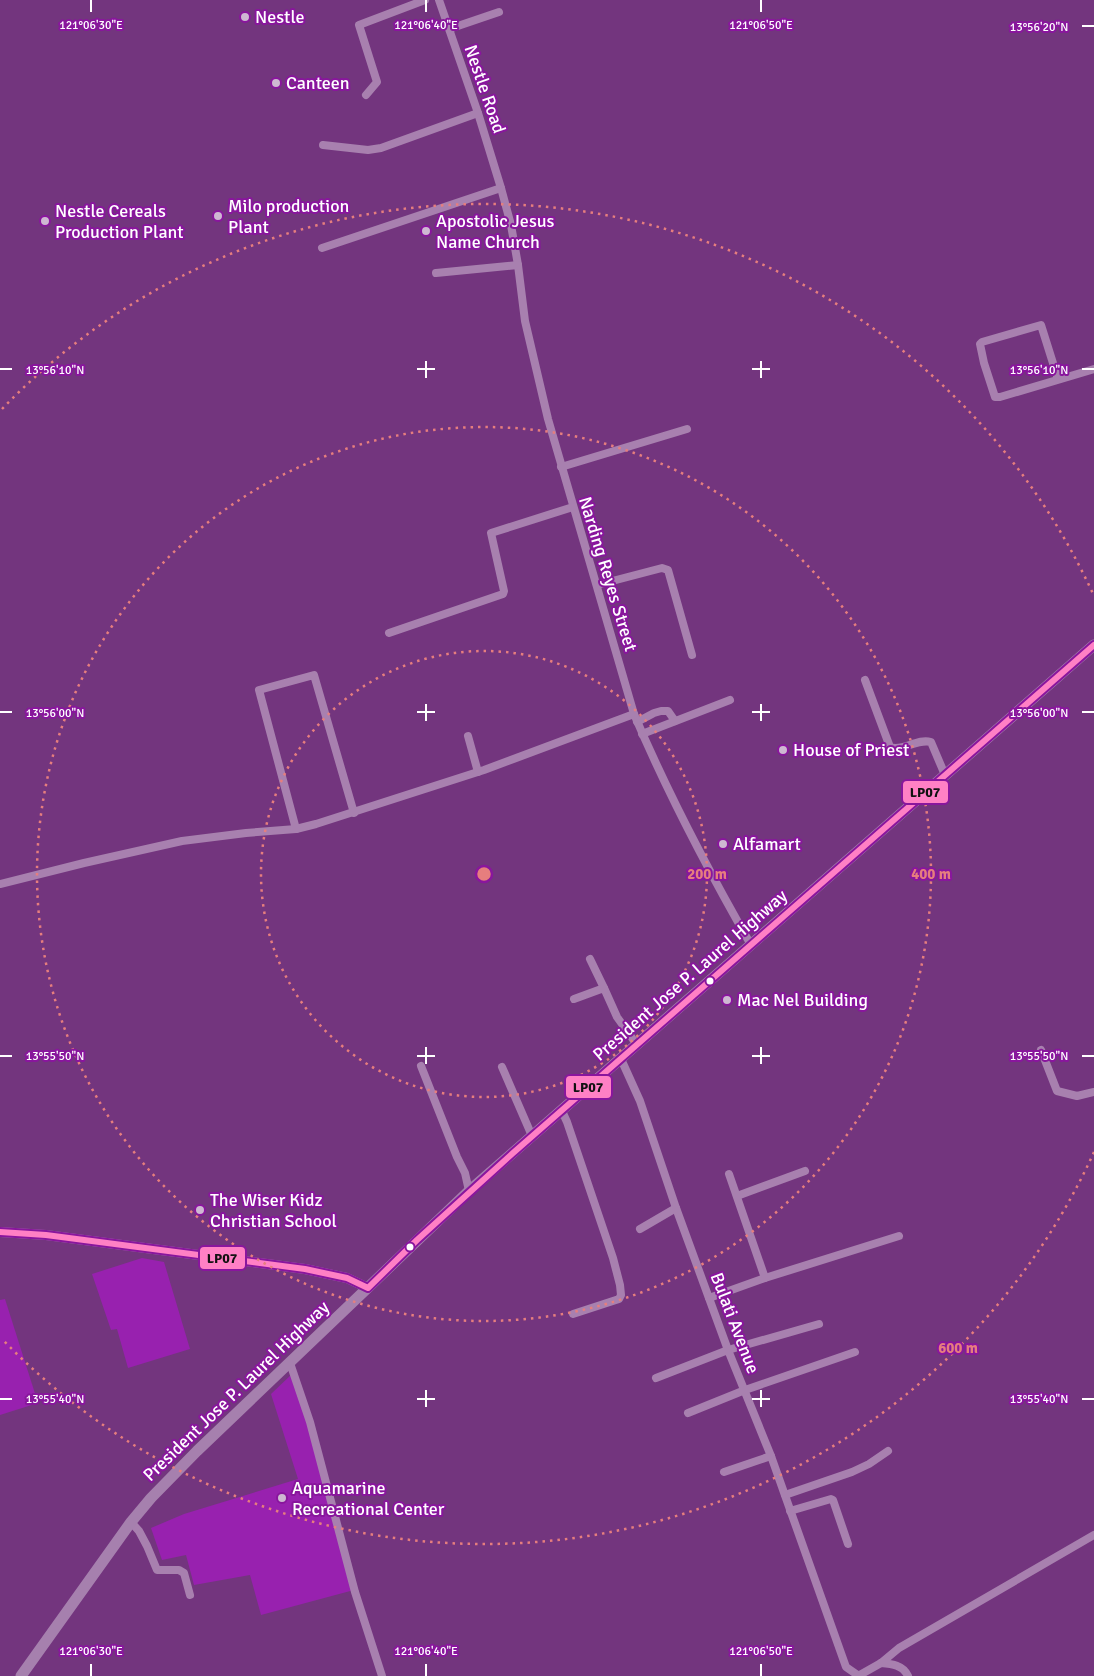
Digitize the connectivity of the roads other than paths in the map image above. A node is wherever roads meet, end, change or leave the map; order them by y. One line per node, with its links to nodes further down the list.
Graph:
1 (425, 0): 5 (street)
2 (439, 0): 4 (street, Nestle Road)
3 (499, 12): 4 (street)
4 (449, 29): 6 (street, Nestle Road)
5 (366, 95)
6 (478, 113): 7 (street); 8 (street, Nestle Road)
7 (323, 145)
8 (501, 188): 9 (street); 10 (street, Narding Reyes Street)
9 (322, 248)
10 (518, 265): 11 (street); 15 (street, Narding Reyes Street)
11 (436, 273)
12 (1094, 369): 13 (street)
13 (1058, 379): 13 (street)
14 (688, 429): 15 (street)
15 (561, 468): 16 (street, Narding Reyes Street)
16 (573, 506): 17 (street, Narding Reyes Street); 18 (street)
17 (597, 585): 20 (street); 23 (street, Narding Reyes Street)
18 (388, 633)
19 (1094, 645): 28 (highway, President Jose P. Laurel Highway)
20 (692, 656)
21 (865, 680): 28 (street)
22 (730, 700): 24 (street)
23 (636, 718): 24 (street); 25 (street, Narding Reyes Street); 27 (street)
24 (675, 721): 25 (street)
25 (642, 734): 32 (street, Narding Reyes Street)
26 (468, 736): 27 (street)
27 (478, 772): 29 (street)
28 (946, 775): 32 (highway, President Jose P. Laurel Highway)
29 (354, 813): 30 (street); 30 (street)
30 (296, 829): 31 (street)
31 (0, 884)
32 (751, 946): 36 (highway, President Jose P. Laurel Highway)
33 (590, 959): 34 (street)
34 (604, 988): 35 (street); 36 (street)
35 (574, 999)
36 (637, 1045): 38 (highway, President Jose P. Laurel Highway)
37 (1041, 1050): 41 (street)
38 (621, 1059): 42 (highway, President Jose P. Laurel Highway); 48 (street, Bulati Avenue)
39 (422, 1066): 46 (street)
40 (502, 1067): 43 (street)
41 (1094, 1092)
42 (562, 1111): 43 (highway, President Jose P. Laurel Highway); 55 (street)
43 (532, 1136): 46 (highway, President Jose P. Laurel Highway)
44 (806, 1171): 47 (street)
45 (729, 1174): 47 (street)
46 (470, 1192): 53 (highway, President Jose P. Laurel Highway)
47 (737, 1196): 52 (street)
48 (676, 1208): 49 (street); 54 (street, Bulati Avenue)
49 (640, 1228)
50 (0, 1232): 53 (main road)
51 (899, 1236): 52 (street)
52 (765, 1278): 54 (street)
53 (368, 1288): 59 (highway, President Jose P. Laurel Highway)
54 (709, 1298): 57 (street, Bulati Avenue)
55 (573, 1314)
56 (819, 1324): 57 (street)
57 (728, 1350): 60 (street); 61 (street, Bulati Avenue)
58 (854, 1352): 61 (street)
59 (290, 1363): 68 (highway, President Jose P. Laurel Highway); 74 (street)
60 (656, 1378)
61 (745, 1390): 62 (street); 64 (street, Bulati Avenue)
62 (688, 1413)
63 (888, 1451): 66 (street)
64 (771, 1456): 65 (street); 66 (street, Bulati Avenue)
65 (724, 1472)
66 (785, 1495): 67 (street, Bulati Avenue)
67 (790, 1511): 70 (street); 75 (street, Bulati Avenue)
68 (131, 1522): 71 (street); 73 (highway, President Jose P. Laurel Highway)
69 (1094, 1535): 72 (street)
70 (848, 1544)
71 (190, 1595)
72 (881, 1663): 75 (street); 76 (street)
73 (21, 1676)
74 (382, 1676)
75 (859, 1676)
76 (908, 1676)

